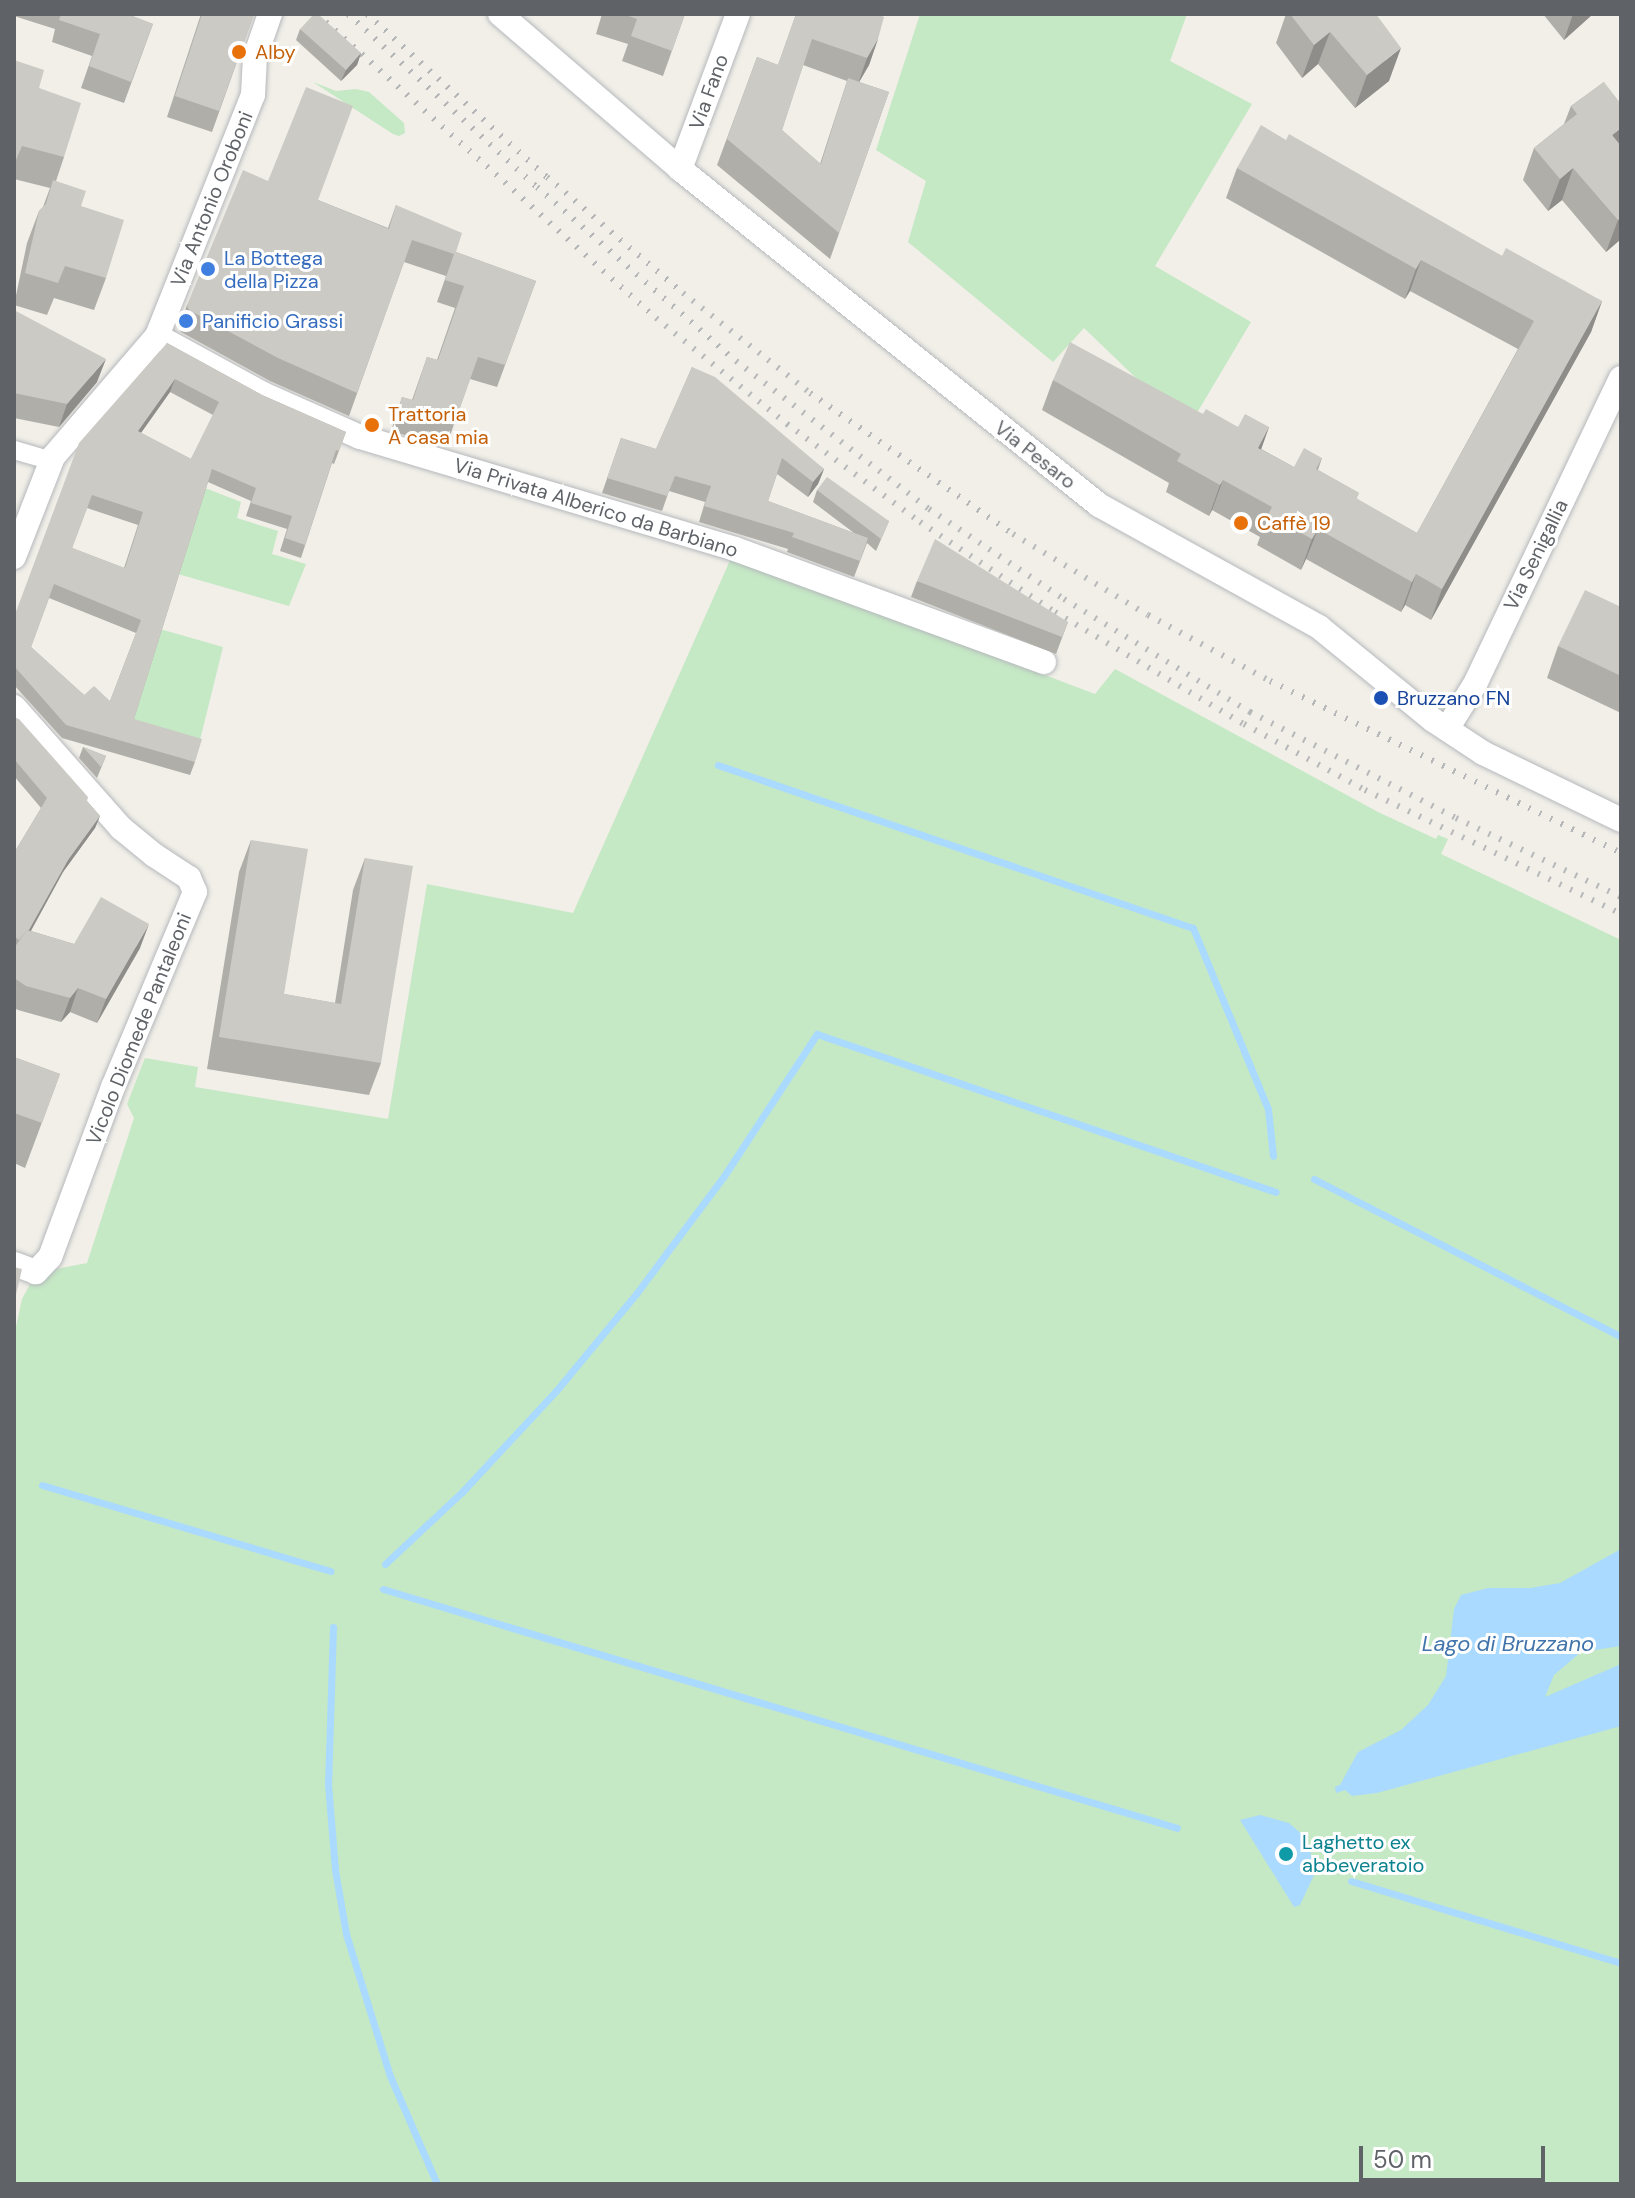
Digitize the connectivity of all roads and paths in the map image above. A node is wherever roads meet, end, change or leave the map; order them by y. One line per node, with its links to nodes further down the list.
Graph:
1 (270, 14): 5 (street, Via Antonio Oroboni)
2 (500, 14): 4 (street, Via Pesaro)
3 (738, 14): 4 (street, Via Fano)
4 (680, 169): 12 (street, Via Pesaro)
5 (157, 336): 8 (street, Via Antonio Oroboni); 10 (street, Via Privata Alberico da Barbiano)
6 (1621, 378): 12 (street, Via Senigallia)
7 (14, 450): 8 (street)
8 (53, 457): 9 (street, Via Antonio Oroboni)
9 (14, 557)
10 (1044, 662)
11 (14, 707): 14 (street, Vicolo Diomede Pantaleoni)
12 (1447, 729): 13 (street, Via Pesaro)
13 (1621, 820)
14 (25, 1268)

